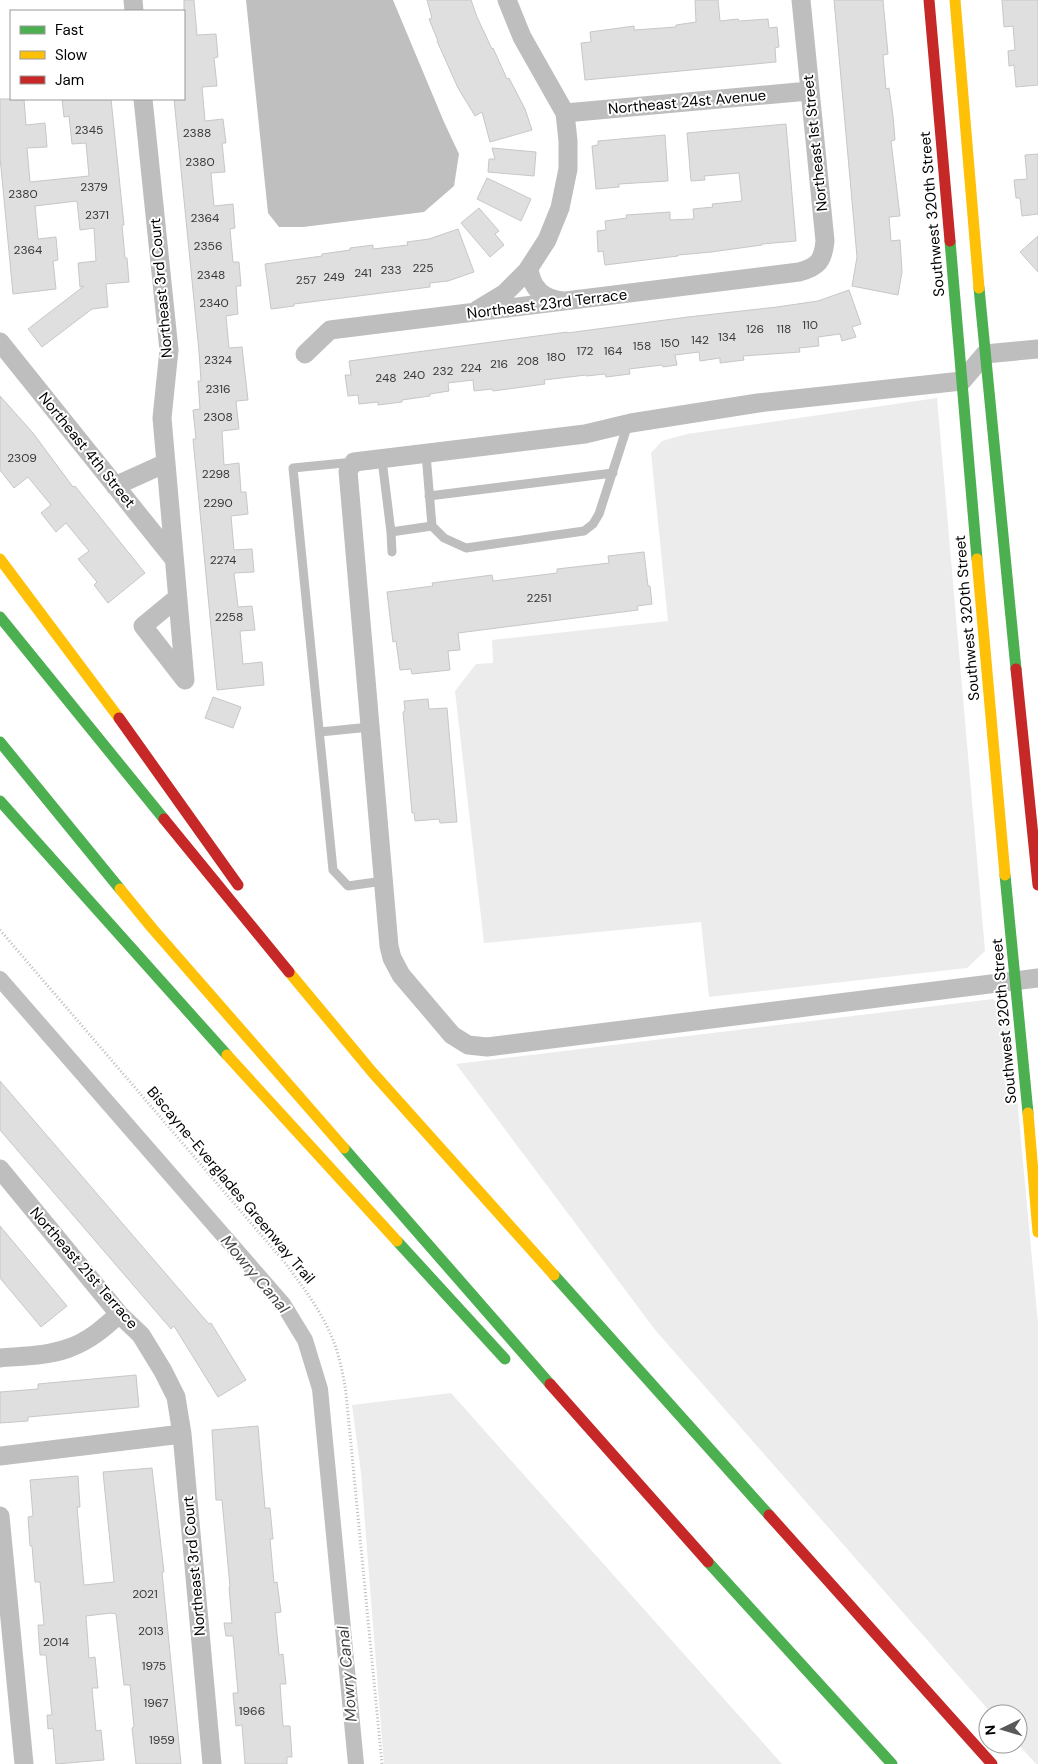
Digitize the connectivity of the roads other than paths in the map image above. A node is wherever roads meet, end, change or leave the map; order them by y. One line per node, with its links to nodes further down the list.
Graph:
1 (507, 0): 7 (street)
2 (801, 0): 5 (street, Northeast 1st Street)
3 (929, 0): 16 (main road, Southwest 320th Street)
4 (955, 0): 15 (main road)
5 (809, 91): 7 (street, Northeast 24st Avenue); 9 (street, Northeast 1st Street)
6 (143, 100): 21 (street, Northeast 3rd Court)
7 (565, 113): 8 (street)
8 (529, 268): 10 (street); 11 (street)
9 (799, 272): 10 (street, Northeast 23rd Terrace)
10 (568, 302): 11 (street, Northeast 23rd Terrace)
11 (474, 313): 14 (street, Northeast 23rd Terrace)
12 (0, 342): 23 (street, Northeast 4th Street)
13 (1038, 349): 15 (street)
14 (305, 354)
15 (985, 354): 16 (street); 36 (main road)
16 (962, 381): 17 (street); 37 (main road, Southwest 320th Street)
17 (628, 424): 18 (street); 22 (lane)
18 (426, 454): 19 (street); 24 (lane)
19 (382, 460): 20 (street); 26 (lane)
20 (354, 462): 32 (street); 33 (lane)
21 (166, 463): 23 (street); 29 (street, Northeast 3rd Court)
22 (613, 473): 24 (lane); 25 (lane)
23 (115, 486): 29 (street, Northeast 4th Street)
24 (430, 496): 25 (lane)
25 (432, 526): 26 (lane)
26 (391, 532): 27 (lane)
27 (392, 552)
28 (0, 559): 40 (main road)
29 (174, 559): 30 (street, Northeast 3rd Court)
30 (177, 598)
31 (0, 617): 44 (main road)
32 (370, 727): 33 (lane); 38 (street)
33 (320, 732): 38 (lane)
34 (0, 742): 55 (main road)
35 (0, 801): 49 (main road)
36 (1031, 838): 37 (main road); 39 (main road)
37 (1001, 840): 43 (main road, Southwest 320th Street)
38 (383, 881): 43 (street)
39 (1038, 885)
40 (247, 896)
41 (281, 945): 44 (main road)
42 (1038, 978): 43 (street)
43 (1016, 980): 46 (main road, Southwest 320th Street)
44 (373, 1073): 60 (main road)
45 (0, 1169): 47 (street, Northeast 21st Terrace)
46 (1038, 1232)
47 (120, 1314): 48 (street); 50 (street, Northeast 21st Terrace)
48 (0, 1358)
49 (513, 1367)
50 (163, 1371): 51 (street, Northeast 3rd Court)
51 (182, 1434): 52 (street); 58 (street, Northeast 3rd Court)
52 (0, 1456)
53 (621, 1481): 55 (main road)
54 (0, 1516): 56 (street)
55 (670, 1521): 59 (main road)
56 (8, 1665): 57 (street)
57 (24, 1764)
58 (212, 1764)
59 (892, 1764)
60 (992, 1764)

